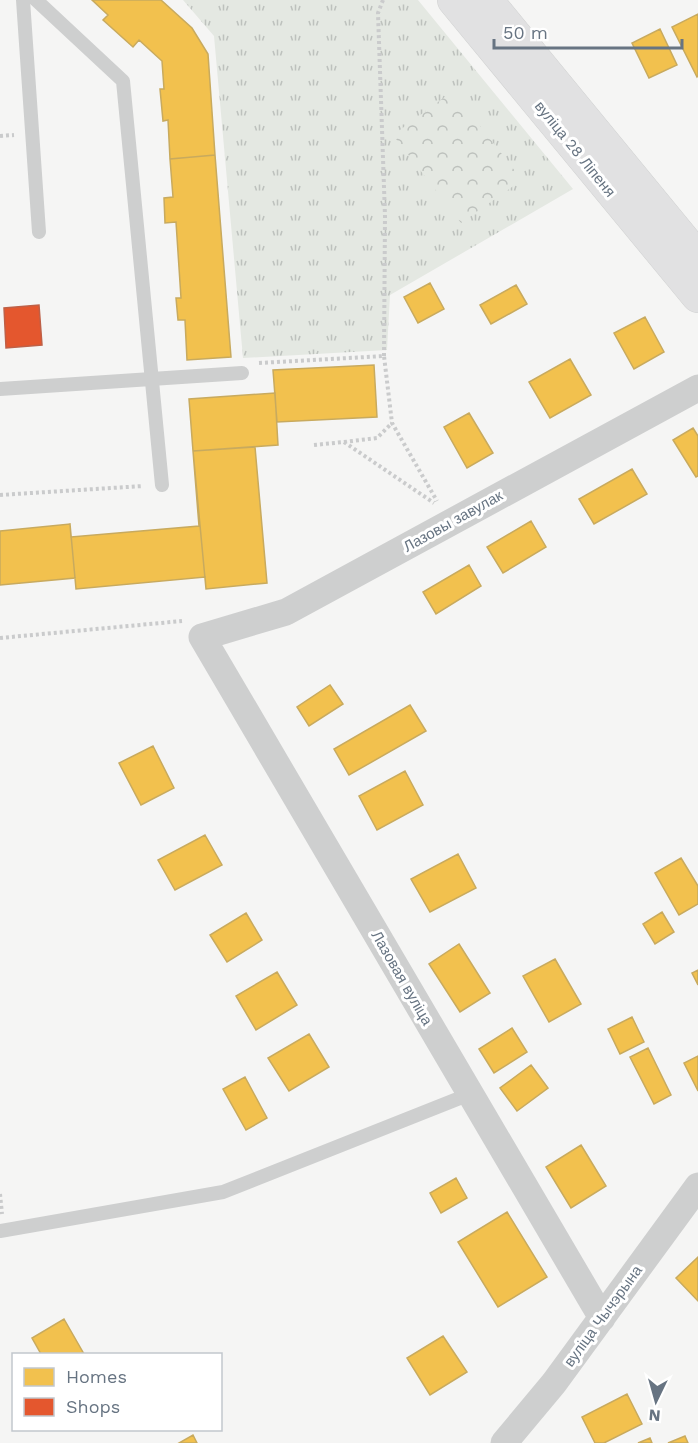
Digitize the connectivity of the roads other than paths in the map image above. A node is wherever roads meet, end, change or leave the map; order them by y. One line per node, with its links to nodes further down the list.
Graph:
1 (23, 0): 5 (lane)
2 (36, 0): 9 (lane)
3 (454, 0): 7 (main road, вуліца 28 Ліпеня)
4 (486, 0): 6 (main road, вуліца 28 Ліпеня)
5 (39, 232)
6 (698, 258)
7 (698, 296)
8 (242, 373): 9 (lane)
9 (152, 379): 11 (lane); 12 (lane)
10 (698, 387): 13 (street, Лазовы завулак)
11 (0, 388)
12 (162, 484)
13 (196, 629): 14 (street, Лазовая вуліца)
14 (470, 1094): 16 (lane); 17 (street, Лазовая вуліца)
15 (698, 1186): 17 (street, вуліца Чычэрына)
16 (1, 1222)
17 (602, 1318): 18 (street, вуліца Чычэрына)
18 (504, 1443)

